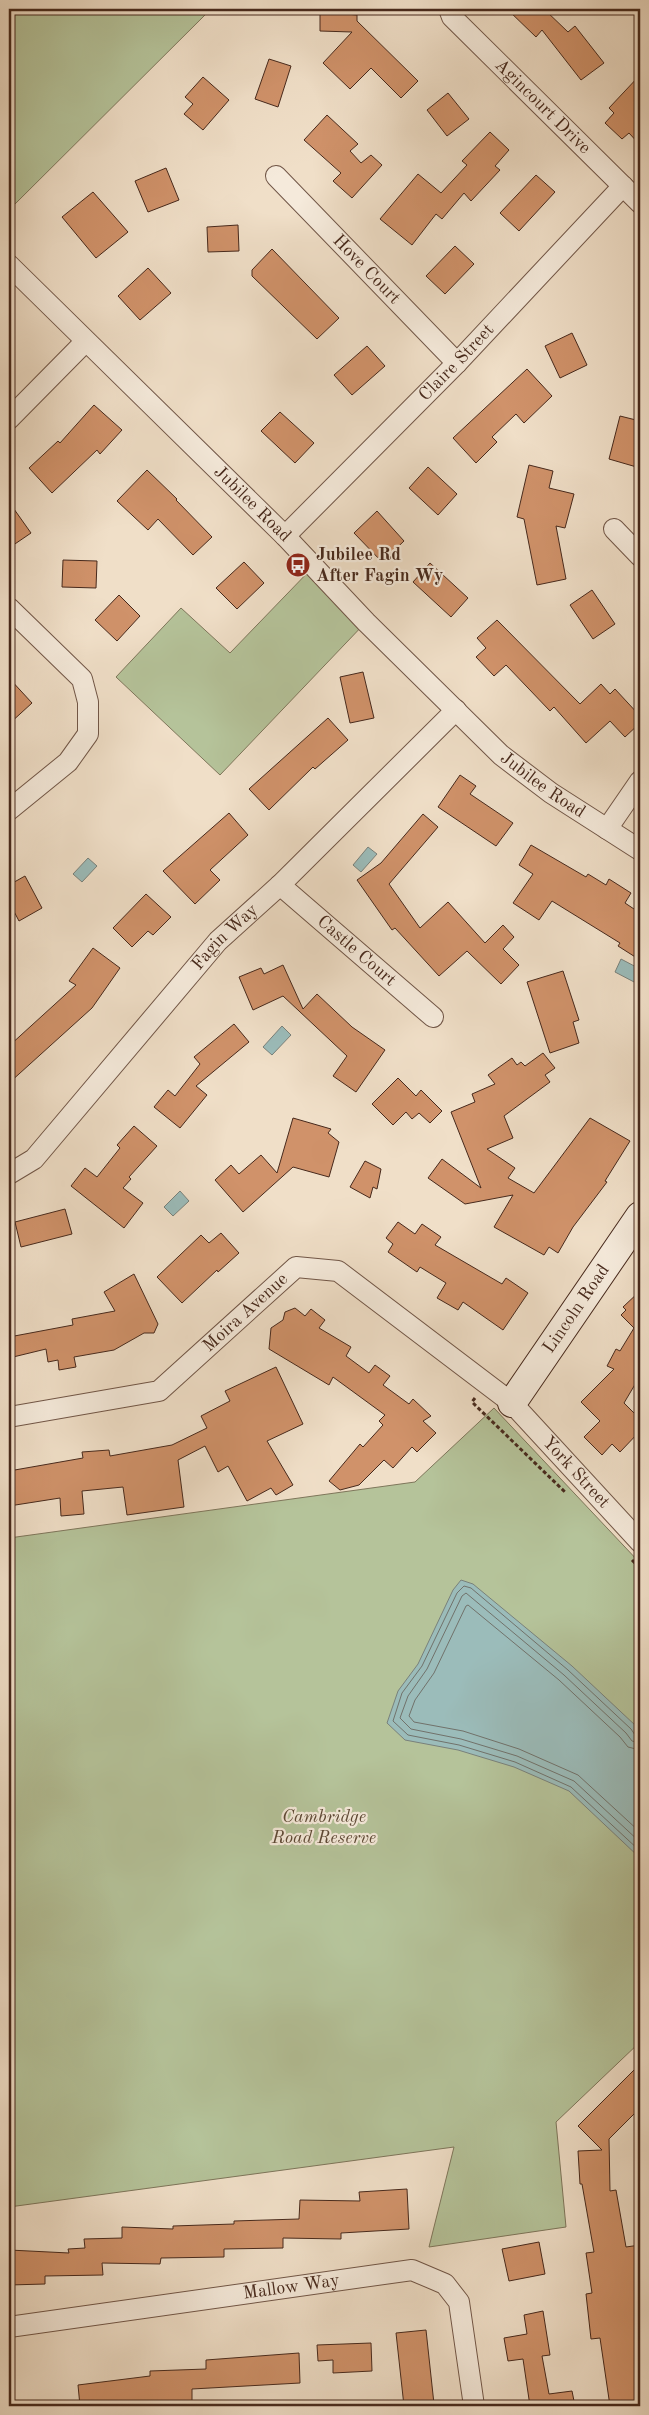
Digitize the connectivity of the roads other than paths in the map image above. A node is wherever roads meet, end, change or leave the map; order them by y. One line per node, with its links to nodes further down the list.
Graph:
1 (449, 9): 3 (street, Agincourt Drive)
2 (276, 176): 7 (street, Hove Court)
3 (623, 186): 4 (street, Agincourt Drive); 7 (street, Claire Street)
4 (640, 203)
5 (9, 265): 6 (street, Jubilee Road)
6 (86, 342): 8 (street); 10 (street, Jubilee Road)
7 (457, 363): 10 (street, Claire Street)
8 (9, 419)
9 (614, 529): 11 (street)
10 (285, 536): 13 (street, Jubilee Road)
11 (640, 556)
12 (9, 608): 15 (street)
13 (456, 710): 16 (street, Jubilee Road); 18 (street, Fagin Way)
14 (640, 781): 16 (street)
15 (9, 810)
16 (607, 828): 17 (street, Jubilee Road)
17 (640, 850)
18 (280, 885): 19 (street, Castle Court); 20 (street, Fagin Way)
19 (433, 1017)
20 (9, 1174)
21 (640, 1216): 22 (street, Lincoln Road)
22 (512, 1404): 23 (street, Moira Avenue); 24 (street, York Street)
23 (9, 1417)
24 (633, 1548)
25 (9, 2327): 26 (street, Mallow Way)
26 (474, 2406)

